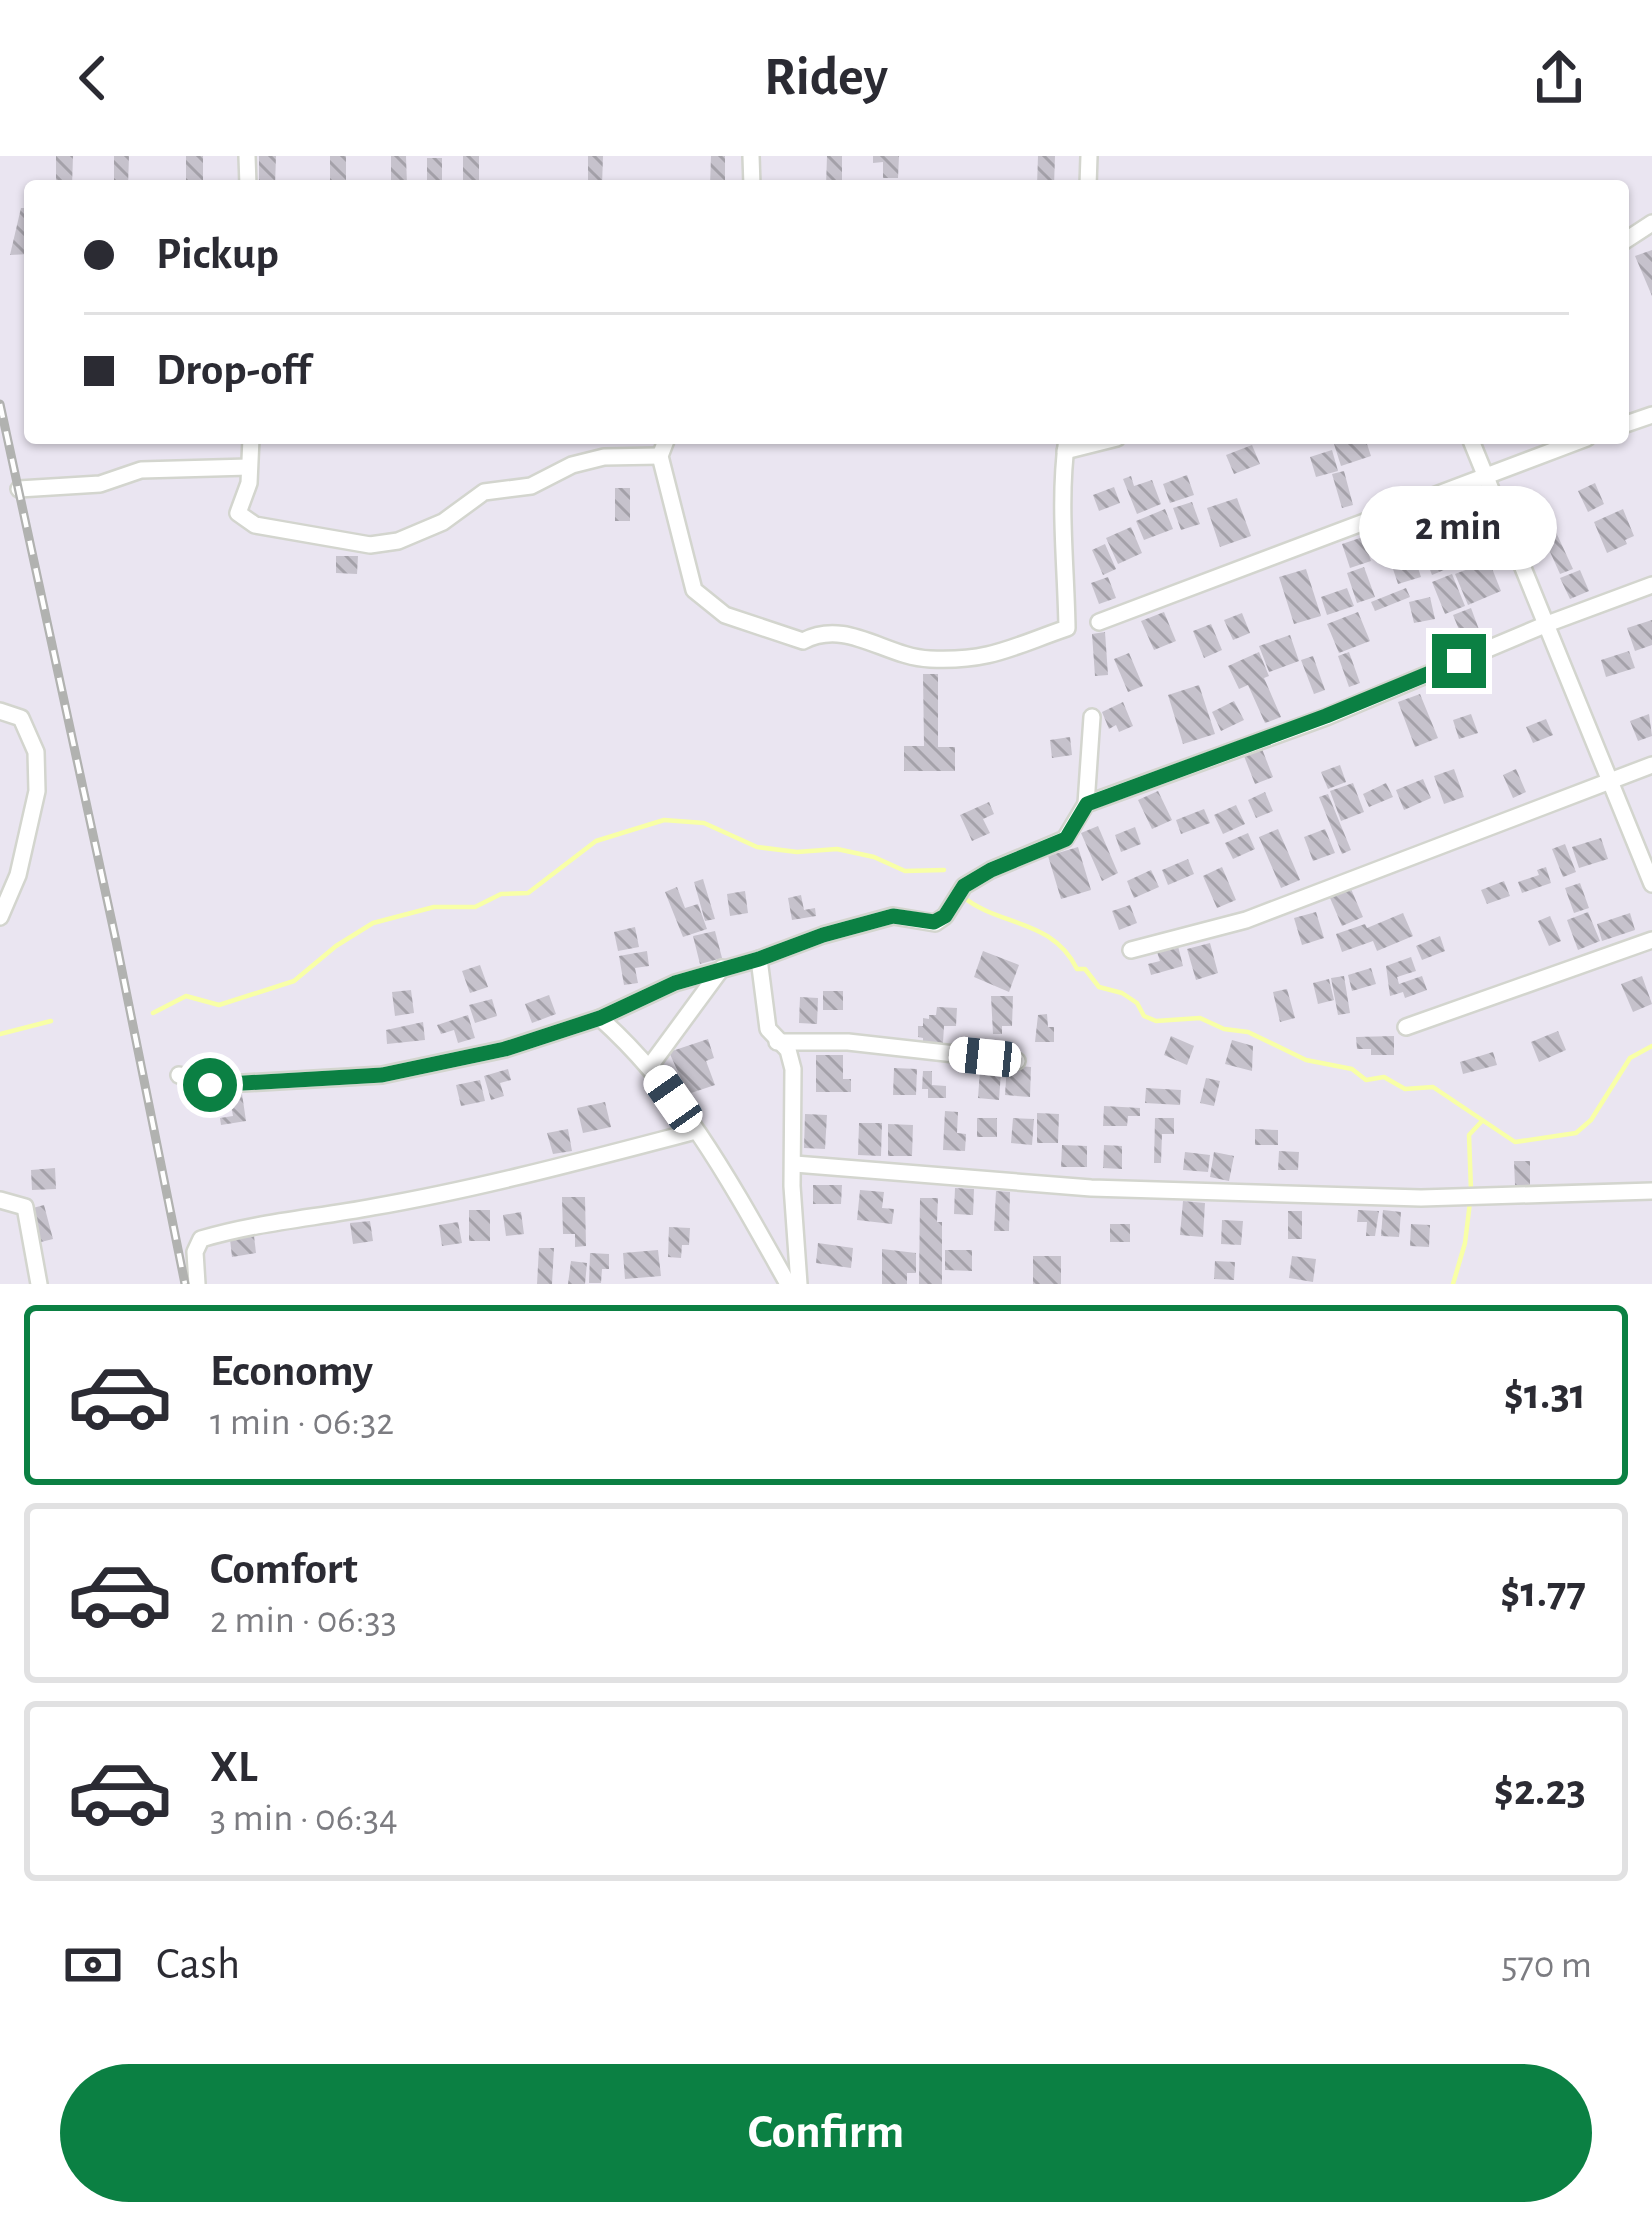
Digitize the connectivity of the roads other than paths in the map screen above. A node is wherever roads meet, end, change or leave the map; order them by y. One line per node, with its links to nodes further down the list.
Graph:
1 (251, 444): 7 (street)
2 (665, 444): 6 (street)
3 (1472, 444): 8 (street)
4 (1570, 444): 8 (street)
5 (1066, 445): 6 (street)
6 (660, 456): 7 (street)
7 (249, 467): 9 (street)
8 (1485, 474): 11 (street); 12 (street)
9 (19, 489)
10 (1652, 586): 12 (street)
11 (1099, 622)
12 (1547, 624): 16 (street); 17 (street)
13 (0, 711): 19 (street)
14 (1093, 717): 17 (street)
15 (1652, 765): 16 (street)
16 (1609, 782): 18 (street); 21 (street)
17 (1087, 804): 22 (street)
18 (1652, 884)
19 (0, 917)
20 (1652, 940): 25 (street)
21 (1131, 950)
22 (759, 959): 23 (street); 26 (street)
23 (722, 968): 24 (street); 28 (street)
24 (600, 1018): 28 (street); 29 (street)
25 (1406, 1027)
26 (777, 1042): 27 (street); 31 (street)
27 (1017, 1060)
28 (650, 1066): 30 (street)
29 (179, 1075)
30 (696, 1131): 35 (street); 36 (street)
31 (795, 1164): 32 (street); 37 (street)
32 (1652, 1191)
33 (0, 1200): 34 (street)
34 (39, 1284)
35 (197, 1284)
36 (788, 1284)
37 (799, 1284)

